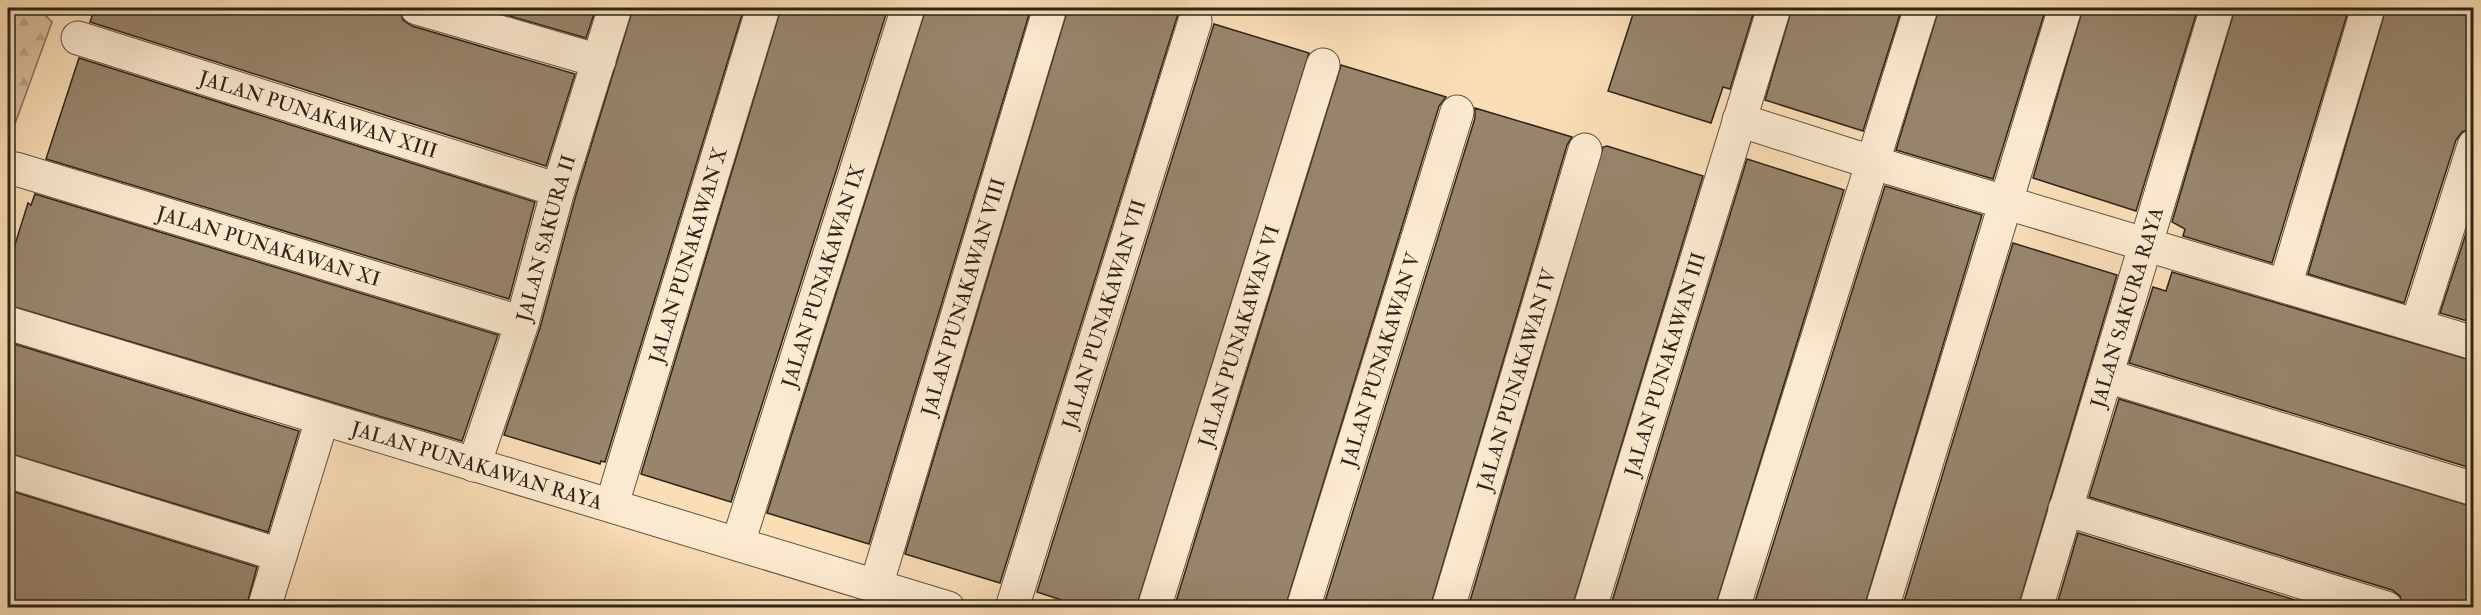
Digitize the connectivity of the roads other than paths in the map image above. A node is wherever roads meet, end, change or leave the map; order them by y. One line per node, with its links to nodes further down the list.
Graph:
1 (417, 8): 13 (street)
2 (615, 8): 13 (street, JALAN SAKURA II)
3 (763, 8): 34 (street, JALAN PUNAKAWAN X)
4 (908, 8): 36 (street, JALAN PUNAKAWAN IX)
5 (1050, 8): 38 (street, JALAN PUNAKAWAN VIII)
6 (1774, 8): 16 (street, JALAN PUNAKAWAN III)
7 (1922, 8): 19 (street)
8 (2066, 8): 22 (street)
9 (2217, 8): 23 (street, JALAN SAKURA RAYA)
10 (2368, 8): 24 (street)
11 (1195, 21): 41 (street, JALAN PUNAKAWAN VII)
12 (78, 38): 21 (street, JALAN PUNAKAWAN XIII)
13 (599, 61): 21 (street, JALAN SAKURA II)
14 (1323, 65): 42 (street, JALAN PUNAKAWAN VI)
15 (1456, 112): 43 (street, JALAN PUNAKAWAN V)
16 (1739, 120): 19 (street); 45 (street, JALAN PUNAKAWAN III)
17 (2474, 146): 27 (street)
18 (1585, 150): 44 (street, JALAN PUNAKAWAN IV)
19 (1874, 163): 22 (street); 46 (street)
20 (16, 169): 26 (street, JALAN PUNAKAWAN XI)
21 (558, 190): 26 (street, JALAN SAKURA II)
22 (2007, 202): 23 (street); 47 (street)
23 (2146, 245): 24 (street); 29 (street, JALAN SAKURA RAYA)
24 (2285, 286): 27 (street)
25 (8, 323): 30 (street, JALAN PUNAKAWAN RAYA)
26 (522, 323): 31 (street, JALAN SAKURA II)
27 (2417, 325): 28 (street)
28 (2474, 343)
29 (2107, 376): 33 (street); 35 (street, JALAN SAKURA RAYA)
30 (322, 420): 31 (street, JALAN PUNAKAWAN RAYA); 37 (street)
31 (474, 465): 34 (street, JALAN PUNAKAWAN RAYA)
32 (8, 471): 37 (street)
33 (2474, 489)
34 (612, 504): 36 (street, JALAN PUNAKAWAN RAYA)
35 (2065, 508): 48 (street, JALAN SAKURA RAYA); 49 (street)
36 (738, 543): 38 (street, JALAN PUNAKAWAN RAYA)
37 (279, 555): 39 (street)
38 (876, 586): 40 (street, JALAN PUNAKAWAN RAYA)
39 (264, 608)
40 (948, 608)
41 (1012, 608)
42 (1154, 608)
43 (1303, 608)
44 (1448, 608)
45 (1590, 608)
46 (1733, 608)
47 (1882, 608)
48 (2036, 608)
49 (2386, 608)

